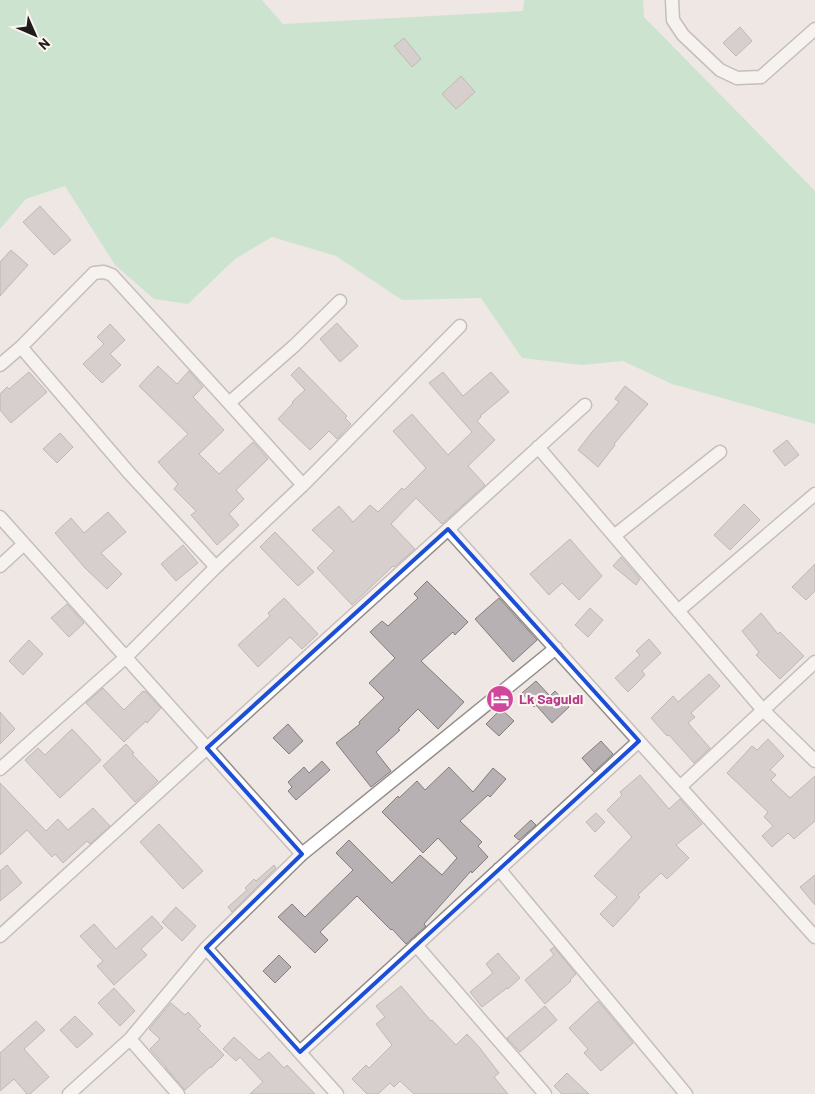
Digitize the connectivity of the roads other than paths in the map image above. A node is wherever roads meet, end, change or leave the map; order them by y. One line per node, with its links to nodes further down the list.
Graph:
1 (672, 0): 2 (street)
2 (815, 29)
3 (340, 301): 7 (street)
4 (460, 326): 11 (street)
5 (21, 347): 6 (street); 7 (street); 18 (street)
6 (0, 365)
7 (230, 403): 11 (street)
8 (585, 405): 9 (street)
9 (538, 447): 14 (street); 15 (street)
10 (720, 452): 15 (street)
11 (302, 485): 18 (street)
12 (815, 494): 19 (street)
13 (0, 517): 16 (street)
14 (448, 529): 20 (street); 25 (street)
15 (614, 536): 19 (street)
16 (24, 544): 17 (street); 21 (street)
17 (0, 566)
18 (216, 567): 21 (street)
19 (678, 611): 23 (street)
20 (556, 648): 24 (street); 29 (street)
21 (126, 657): 25 (street); 27 (street)
22 (815, 662): 23 (street)
23 (763, 710): 26 (street); 28 (street)
24 (639, 741): 28 (street); 30 (street)
25 (207, 748): 29 (street); 31 (street)
26 (815, 761)
27 (0, 769)
28 (680, 787): 32 (street)
29 (302, 854): 34 (street)
30 (499, 869): 33 (street); 41 (street)
31 (0, 936)
32 (815, 937)
33 (416, 945): 36 (street); 40 (street)
34 (206, 948): 35 (street); 36 (street)
35 (130, 1039): 37 (street); 38 (street)
36 (300, 1052): 39 (street)
37 (69, 1094)
38 (178, 1094)
39 (337, 1094)
40 (545, 1094)
41 (686, 1094)

